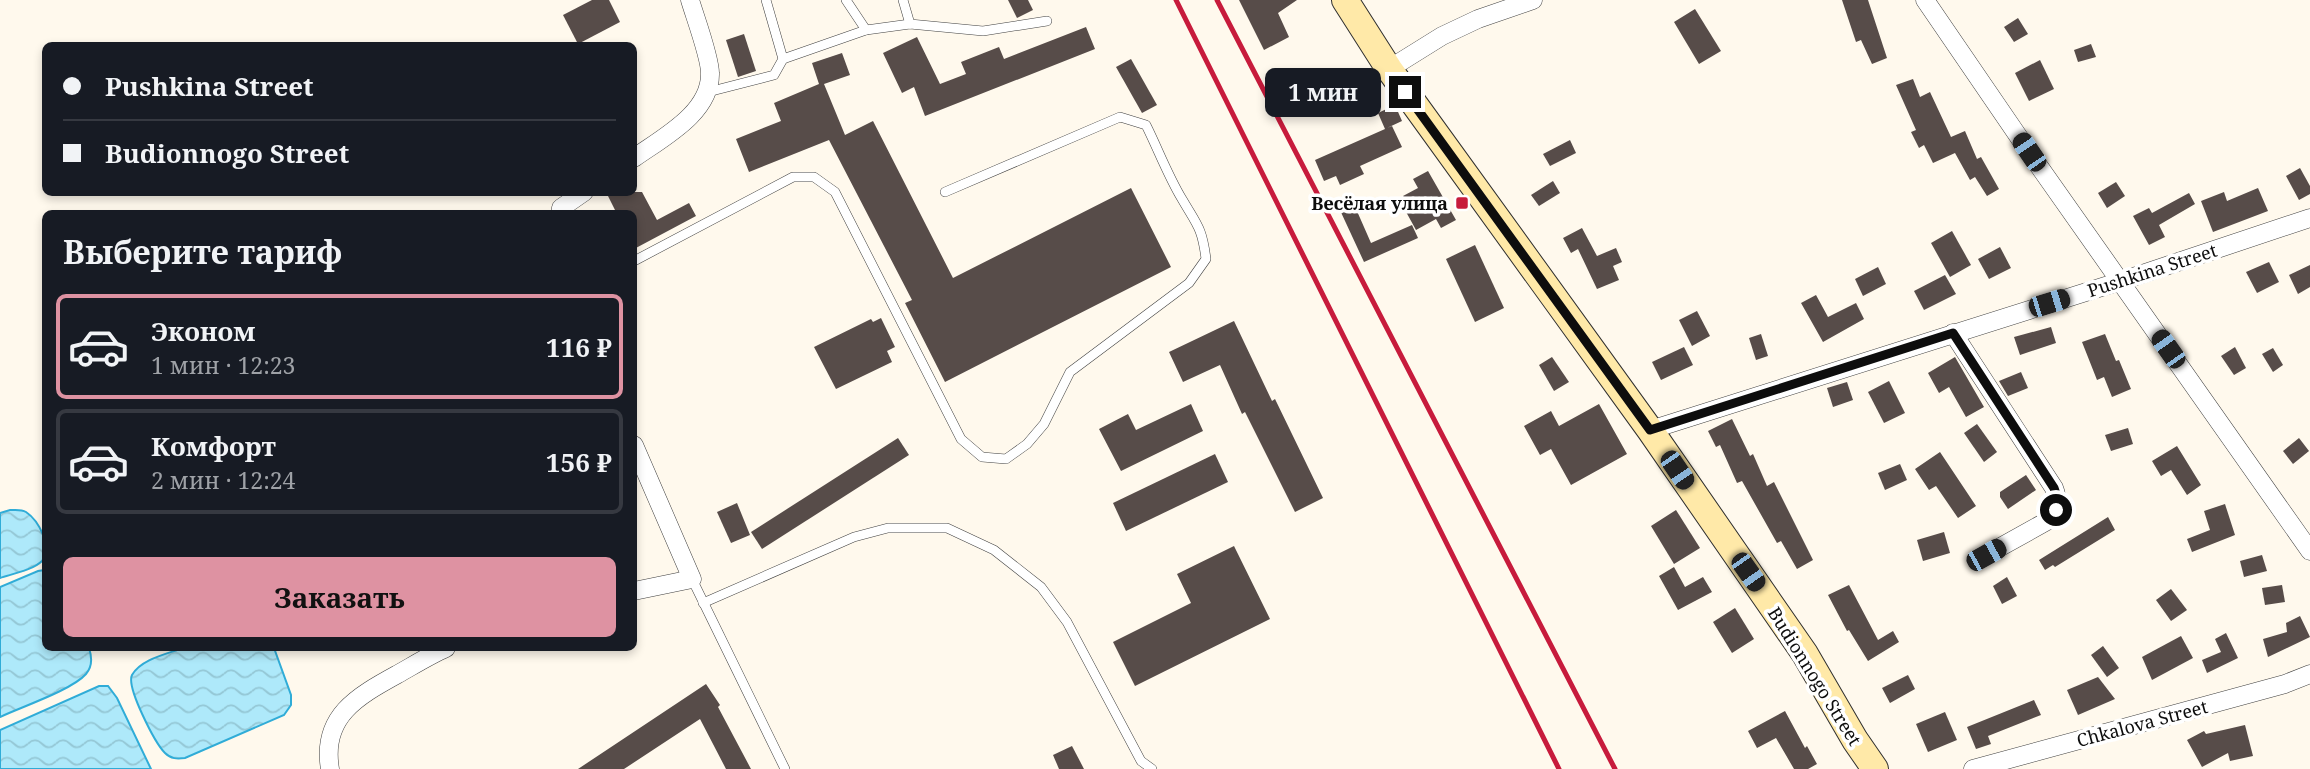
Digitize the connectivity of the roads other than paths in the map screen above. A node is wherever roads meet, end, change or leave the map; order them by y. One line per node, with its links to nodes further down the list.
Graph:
1 (690, 0): 13 (street)
2 (766, 0): 11 (lane)
3 (846, 0): 10 (lane)
4 (903, 0): 9 (lane)
5 (1345, 0): 12 (street, Budionnogo Street)
6 (1533, 0): 12 (street)
7 (1925, 0): 20 (street)
8 (1047, 21): 9 (lane)
9 (910, 24): 10 (lane)
10 (866, 30): 11 (lane)
11 (783, 59): 13 (lane)
12 (1389, 69): 22 (street, Budionnogo Street)
13 (708, 92): 14 (street)
14 (637, 156)
15 (945, 192): 19 (lane)
16 (578, 196): 17 (street)
17 (561, 210)
18 (2310, 218): 20 (street, Pushkina Street)
19 (637, 259)
20 (2121, 281): 21 (street, Pushkina Street); 24 (street)
21 (1953, 333): 22 (street, Pushkina Street); 25 (street)
22 (1650, 430): 34 (street, Budionnogo Street)
23 (637, 452): 26 (street)
24 (2310, 551)
25 (1986, 555)
26 (692, 579): 27 (street); 28 (lane)
27 (637, 590)
28 (703, 603): 32 (lane); 33 (lane)
29 (440, 651): 31 (street)
30 (2310, 674): 35 (street, Chkalova Street)
31 (330, 769)
32 (785, 769)
33 (1152, 769)
34 (1875, 769)
35 (1973, 769)

